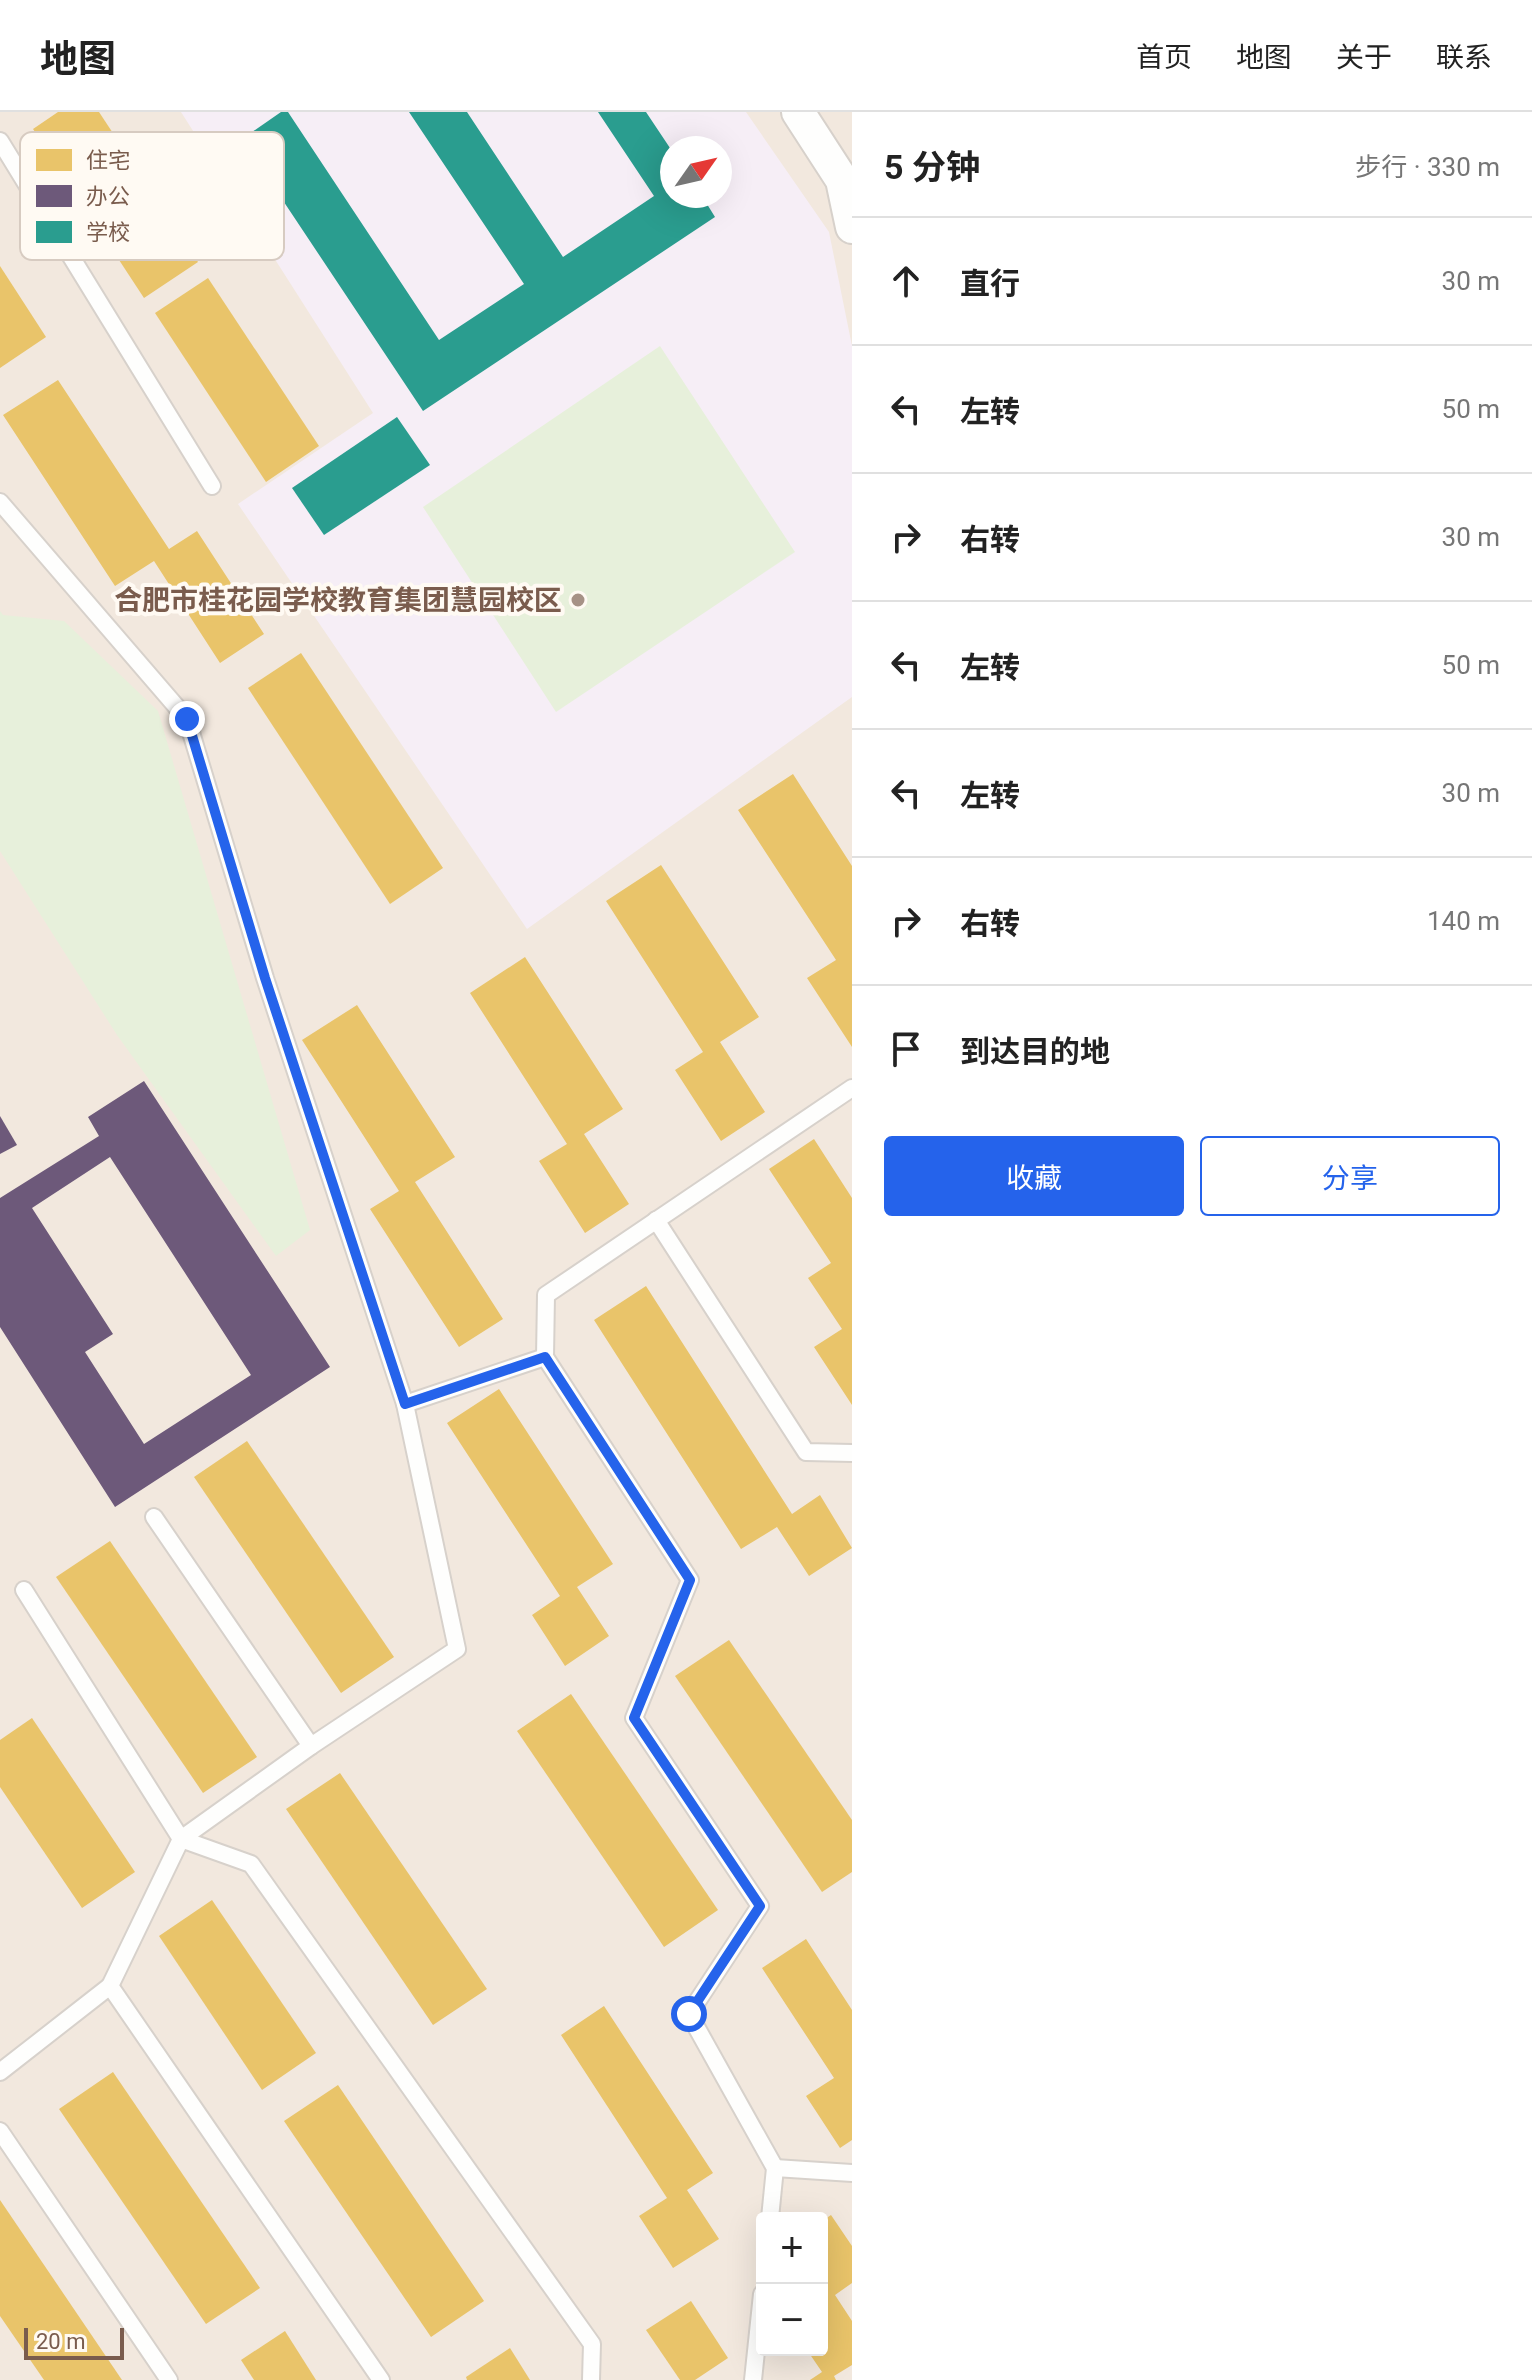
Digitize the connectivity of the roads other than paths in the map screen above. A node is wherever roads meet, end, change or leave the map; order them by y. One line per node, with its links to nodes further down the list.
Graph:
1 (798, 112): 4 (street)
2 (0, 141): 3 (lane)
3 (20, 174)
4 (852, 227)
5 (73, 260): 6 (lane)
6 (212, 486)
7 (0, 502): 11 (lane)
8 (852, 1088): 9 (lane)
9 (656, 1220): 10 (lane); 12 (lane)
10 (545, 1357): 11 (lane); 20 (lane)
11 (405, 1404): 15 (lane)
12 (852, 1453)
13 (154, 1517): 15 (lane)
14 (24, 1590): 16 (lane)
15 (311, 1746): 16 (lane)
16 (181, 1839): 17 (lane); 26 (lane)
17 (110, 1986): 18 (lane); 25 (lane)
18 (0, 2072)
19 (0, 2131): 24 (lane)
20 (775, 2168): 21 (lane); 22 (lane)
21 (852, 2173)
22 (771, 2212)
23 (756, 2351): 27 (lane)
24 (169, 2380)
25 (381, 2380)
26 (591, 2380)
27 (753, 2380)

